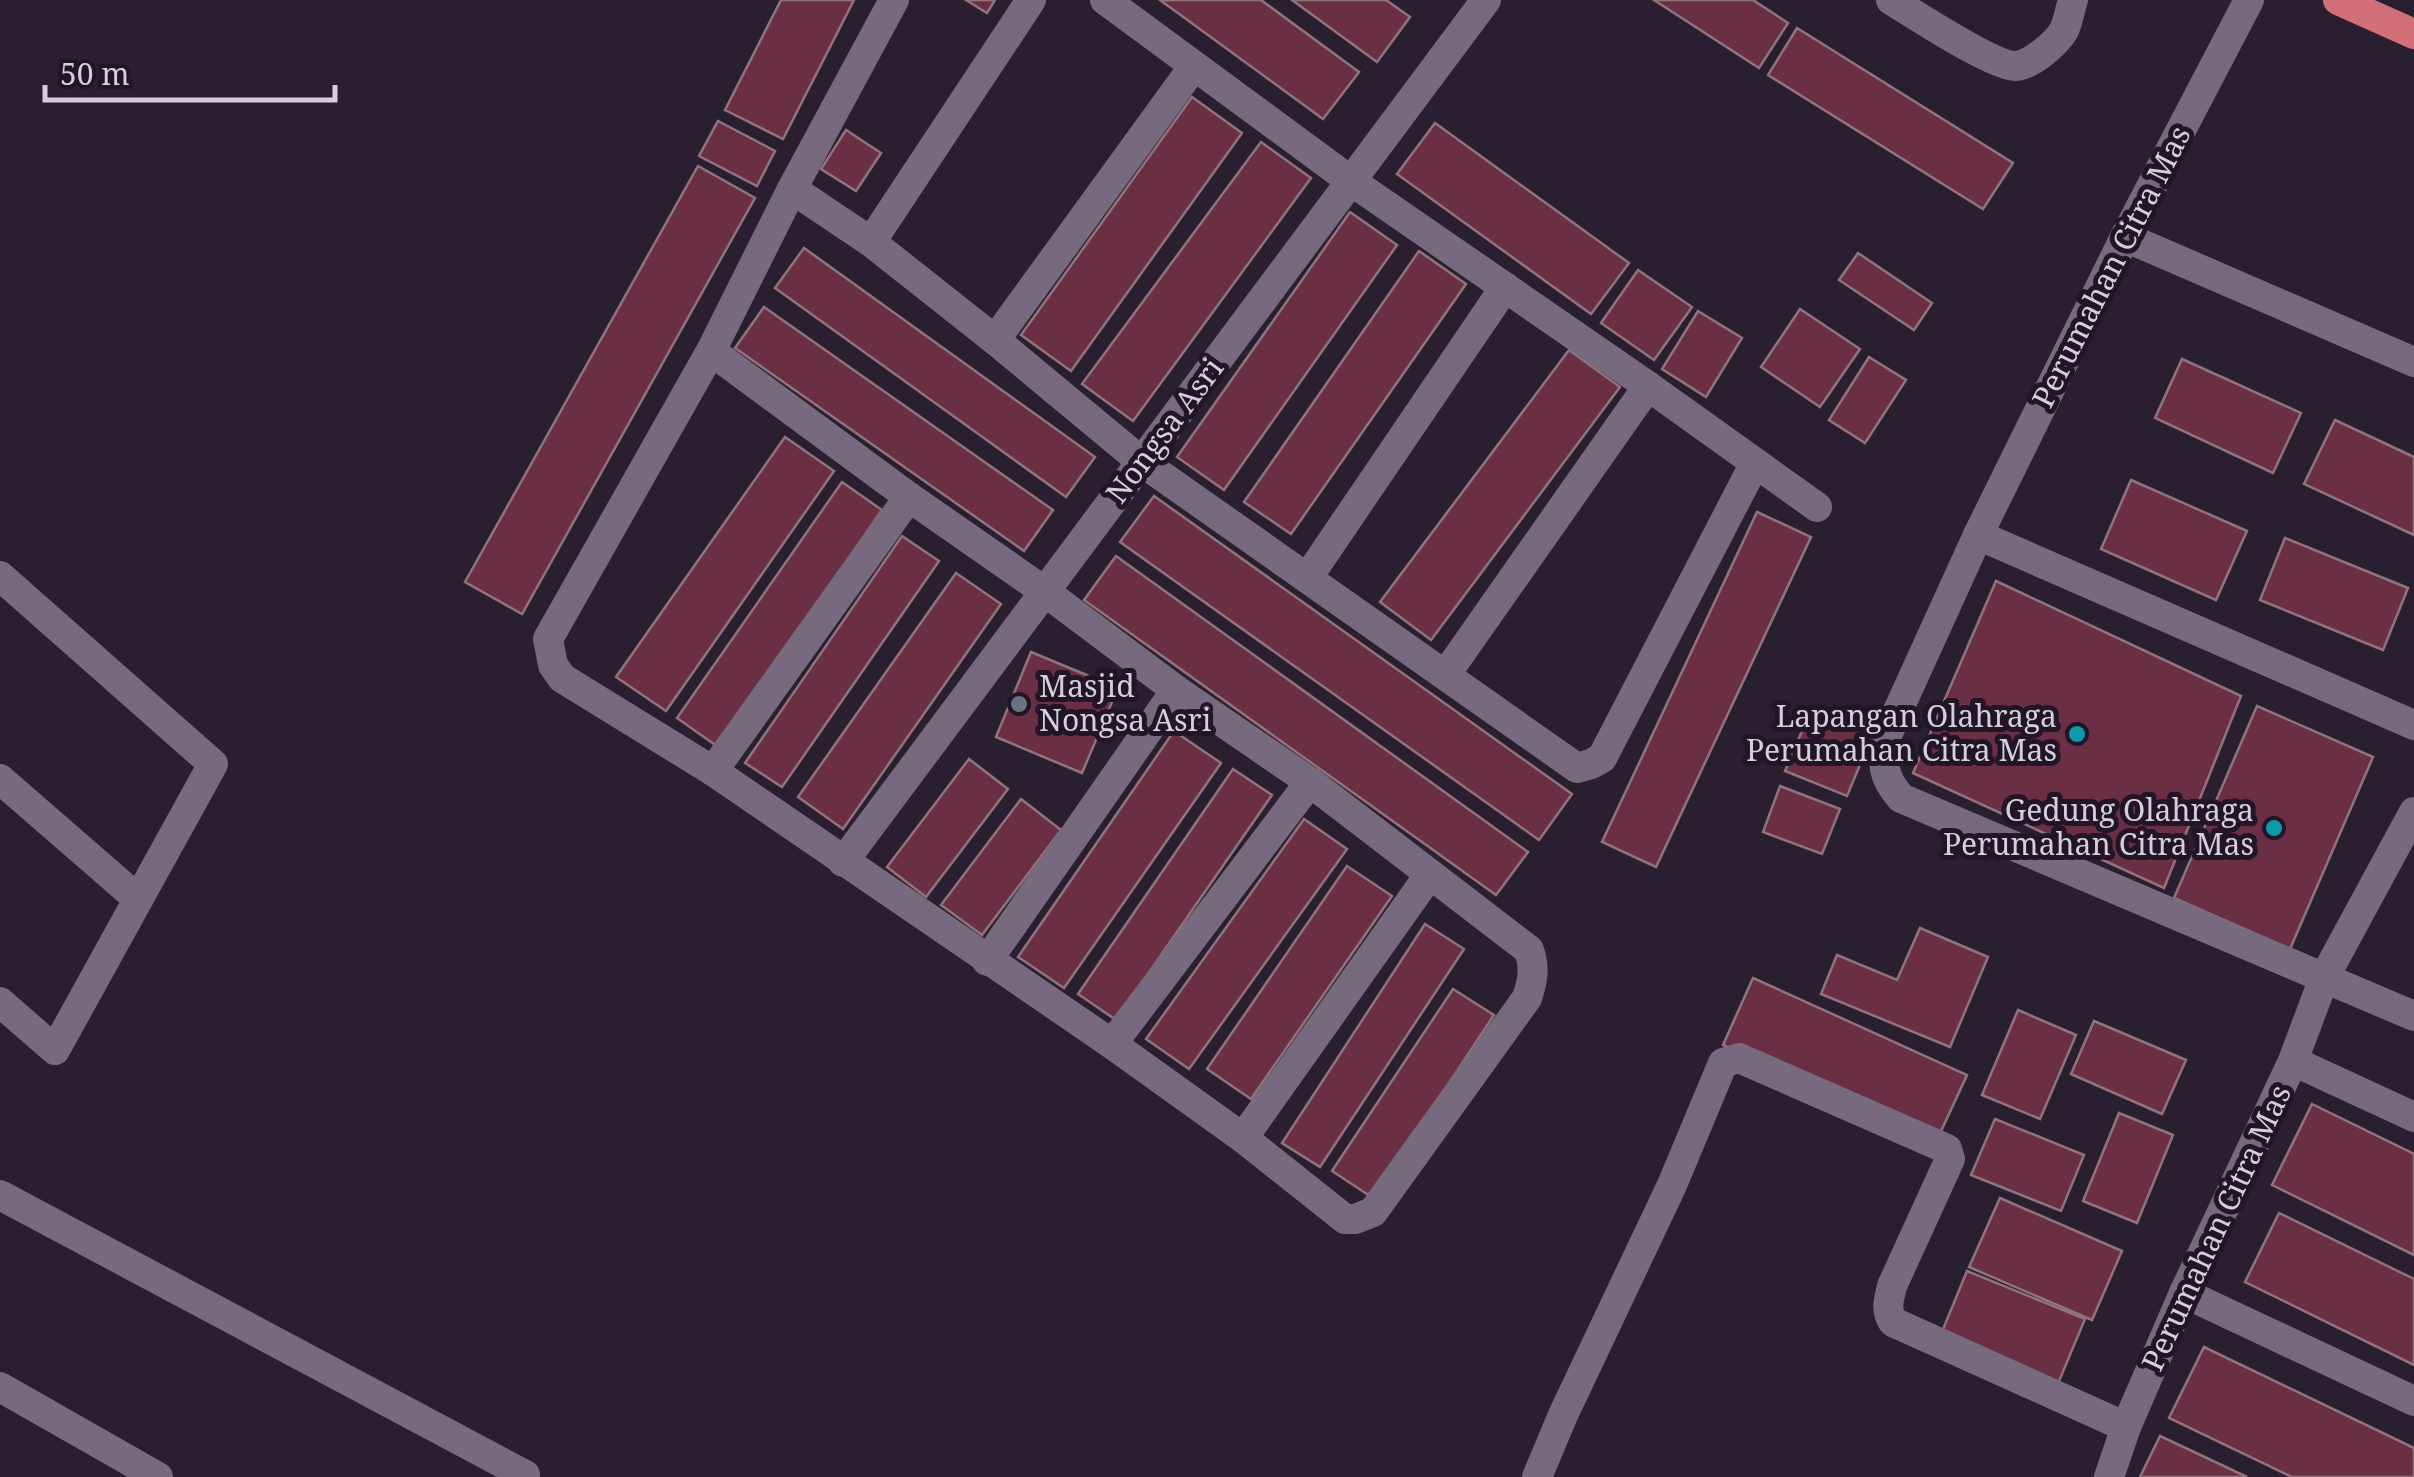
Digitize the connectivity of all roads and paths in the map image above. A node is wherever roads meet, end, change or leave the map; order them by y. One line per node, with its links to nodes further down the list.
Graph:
1 (894, 0): 12 (street)
2 (1031, 0): 14 (street)
3 (1106, 0): 10 (street)
4 (1891, 0): 5 (street)
5 (2073, 0)
6 (2249, 0): 13 (street, Perumahan Citra Mas)
7 (2338, 0): 9 (highway)
8 (1480, 2): 11 (street, Nongsa Asri)
9 (2414, 34)
10 (1194, 66): 11 (street); 16 (street)
11 (1351, 181): 15 (street); 20 (street, Nongsa Asri)
12 (792, 189): 14 (street); 17 (street)
13 (2125, 237): 18 (street); 24 (street, Perumahan Citra Mas)
14 (871, 242): 16 (street)
15 (1505, 287): 19 (street); 26 (street)
16 (995, 340): 20 (street)
17 (711, 350): 22 (street); 31 (street)
18 (2414, 362)
19 (1648, 386): 21 (street); 28 (street)
20 (1142, 462): 26 (street); 27 (street, Nongsa Asri)
21 (1756, 463): 23 (street); 28 (street)
22 (909, 497): 27 (street); 31 (street)
23 (1817, 507)
24 (1978, 535): 30 (street); 39 (street, Perumahan Citra Mas)
25 (0, 576): 37 (street)
26 (1308, 577): 28 (street)
27 (1044, 592): 29 (street); 35 (street, Nongsa Asri)
28 (1446, 674)
29 (1176, 690): 33 (street); 38 (street)
30 (2414, 724)
31 (714, 772): 35 (street)
32 (0, 779): 37 (street)
33 (1310, 782): 36 (street); 42 (street)
34 (2414, 812): 39 (street, Perumahan Citra Mas)
35 (843, 862): 38 (street)
36 (1430, 874): 45 (street); 45 (street)
37 (138, 899): 40 (street)
38 (987, 960): 42 (street)
39 (2324, 978): 41 (street, Perumahan Citra Mas); 43 (street, Perumahan Citra Mas)
40 (0, 1002)
41 (2414, 1016)
42 (1112, 1044): 45 (street)
43 (2294, 1062): 44 (street); 47 (street, Perumahan Citra Mas)
44 (2414, 1117)
45 (1243, 1138)
46 (0, 1195): 52 (street)
47 (2184, 1293): 49 (street); 50 (street, Perumahan Citra Mas)
48 (0, 1387): 51 (street)
49 (2414, 1401)
50 (2126, 1427): 53 (street); 54 (street, Perumahan Citra Mas)
51 (158, 1477)
52 (524, 1477)
53 (1537, 1477)
54 (2109, 1477)

